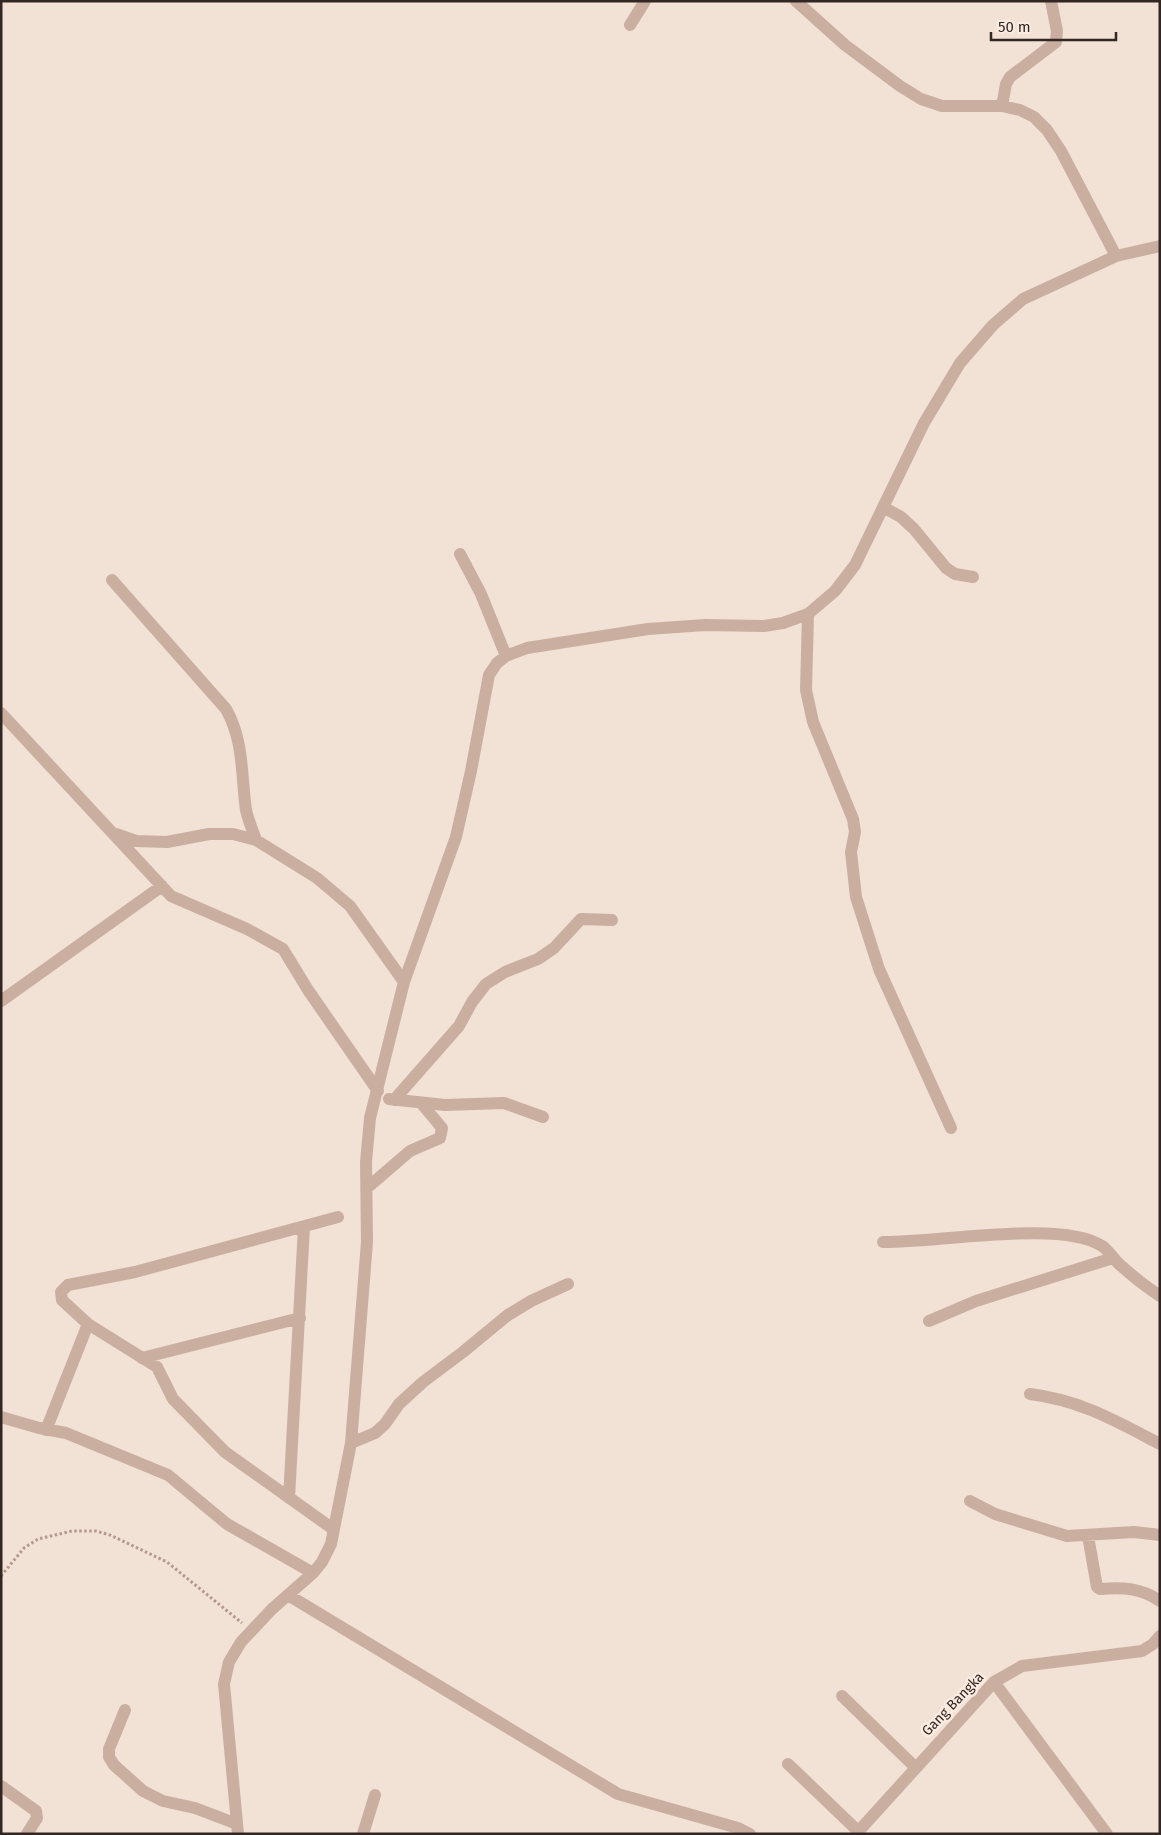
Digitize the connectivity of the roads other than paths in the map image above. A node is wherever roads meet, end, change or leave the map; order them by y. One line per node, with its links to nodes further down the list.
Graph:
1 (645, 1): 4 (street)
2 (796, 1): 5 (street)
3 (1051, 1): 5 (street)
4 (630, 25)
5 (1002, 106): 7 (street)
6 (1160, 246): 7 (street)
7 (1116, 256): 8 (street)
8 (883, 507): 10 (street); 12 (street)
9 (460, 554): 13 (street)
10 (973, 576)
11 (112, 580): 16 (street)
12 (808, 614): 13 (street); 25 (street)
13 (506, 656): 19 (street)
14 (1, 713): 15 (street)
15 (114, 834): 16 (street); 17 (street)
16 (256, 840): 19 (street)
17 (162, 886): 20 (street); 21 (street)
18 (612, 920): 22 (street)
19 (404, 982): 21 (street)
20 (1, 1001)
21 (377, 1093): 22 (street); 26 (street)
22 (394, 1100): 23 (street)
23 (422, 1104): 24 (street); 26 (street)
24 (543, 1117)
25 (951, 1128)
26 (367, 1188): 40 (street)
27 (338, 1217): 28 (street)
28 (304, 1227): 33 (street); 35 (street)
29 (883, 1242): 30 (street)
30 (1112, 1258): 32 (street); 34 (street)
31 (568, 1284): 40 (street)
32 (1160, 1296)
33 (300, 1318): 36 (street); 42 (street)
34 (929, 1321)
35 (88, 1324): 36 (street); 39 (street)
36 (142, 1358): 42 (street)
37 (1030, 1394): 41 (street)
38 (1, 1417): 39 (street)
39 (46, 1430): 47 (street)
40 (351, 1443): 44 (street)
41 (1160, 1444)
42 (288, 1498): 44 (street)
43 (970, 1501): 46 (street)
44 (333, 1529): 47 (street)
45 (1160, 1535): 46 (street)
46 (1088, 1536): 49 (street)
47 (313, 1573): 48 (street)
48 (288, 1595): 58 (street); 62 (street)
49 (1160, 1602)
50 (1158, 1644): 51 (street, Gang Bangka)
51 (994, 1682): 55 (street, Gang Bangka); 63 (street)
52 (842, 1696): 55 (street)
53 (125, 1710): 58 (street)
54 (788, 1764): 59 (street)
55 (915, 1766): 59 (street, Gang Bangka)
56 (1, 1786): 60 (street)
57 (375, 1795): 61 (street)
58 (237, 1829)
59 (857, 1832)
60 (27, 1834)
61 (363, 1834)
62 (750, 1834)
63 (1107, 1834)

